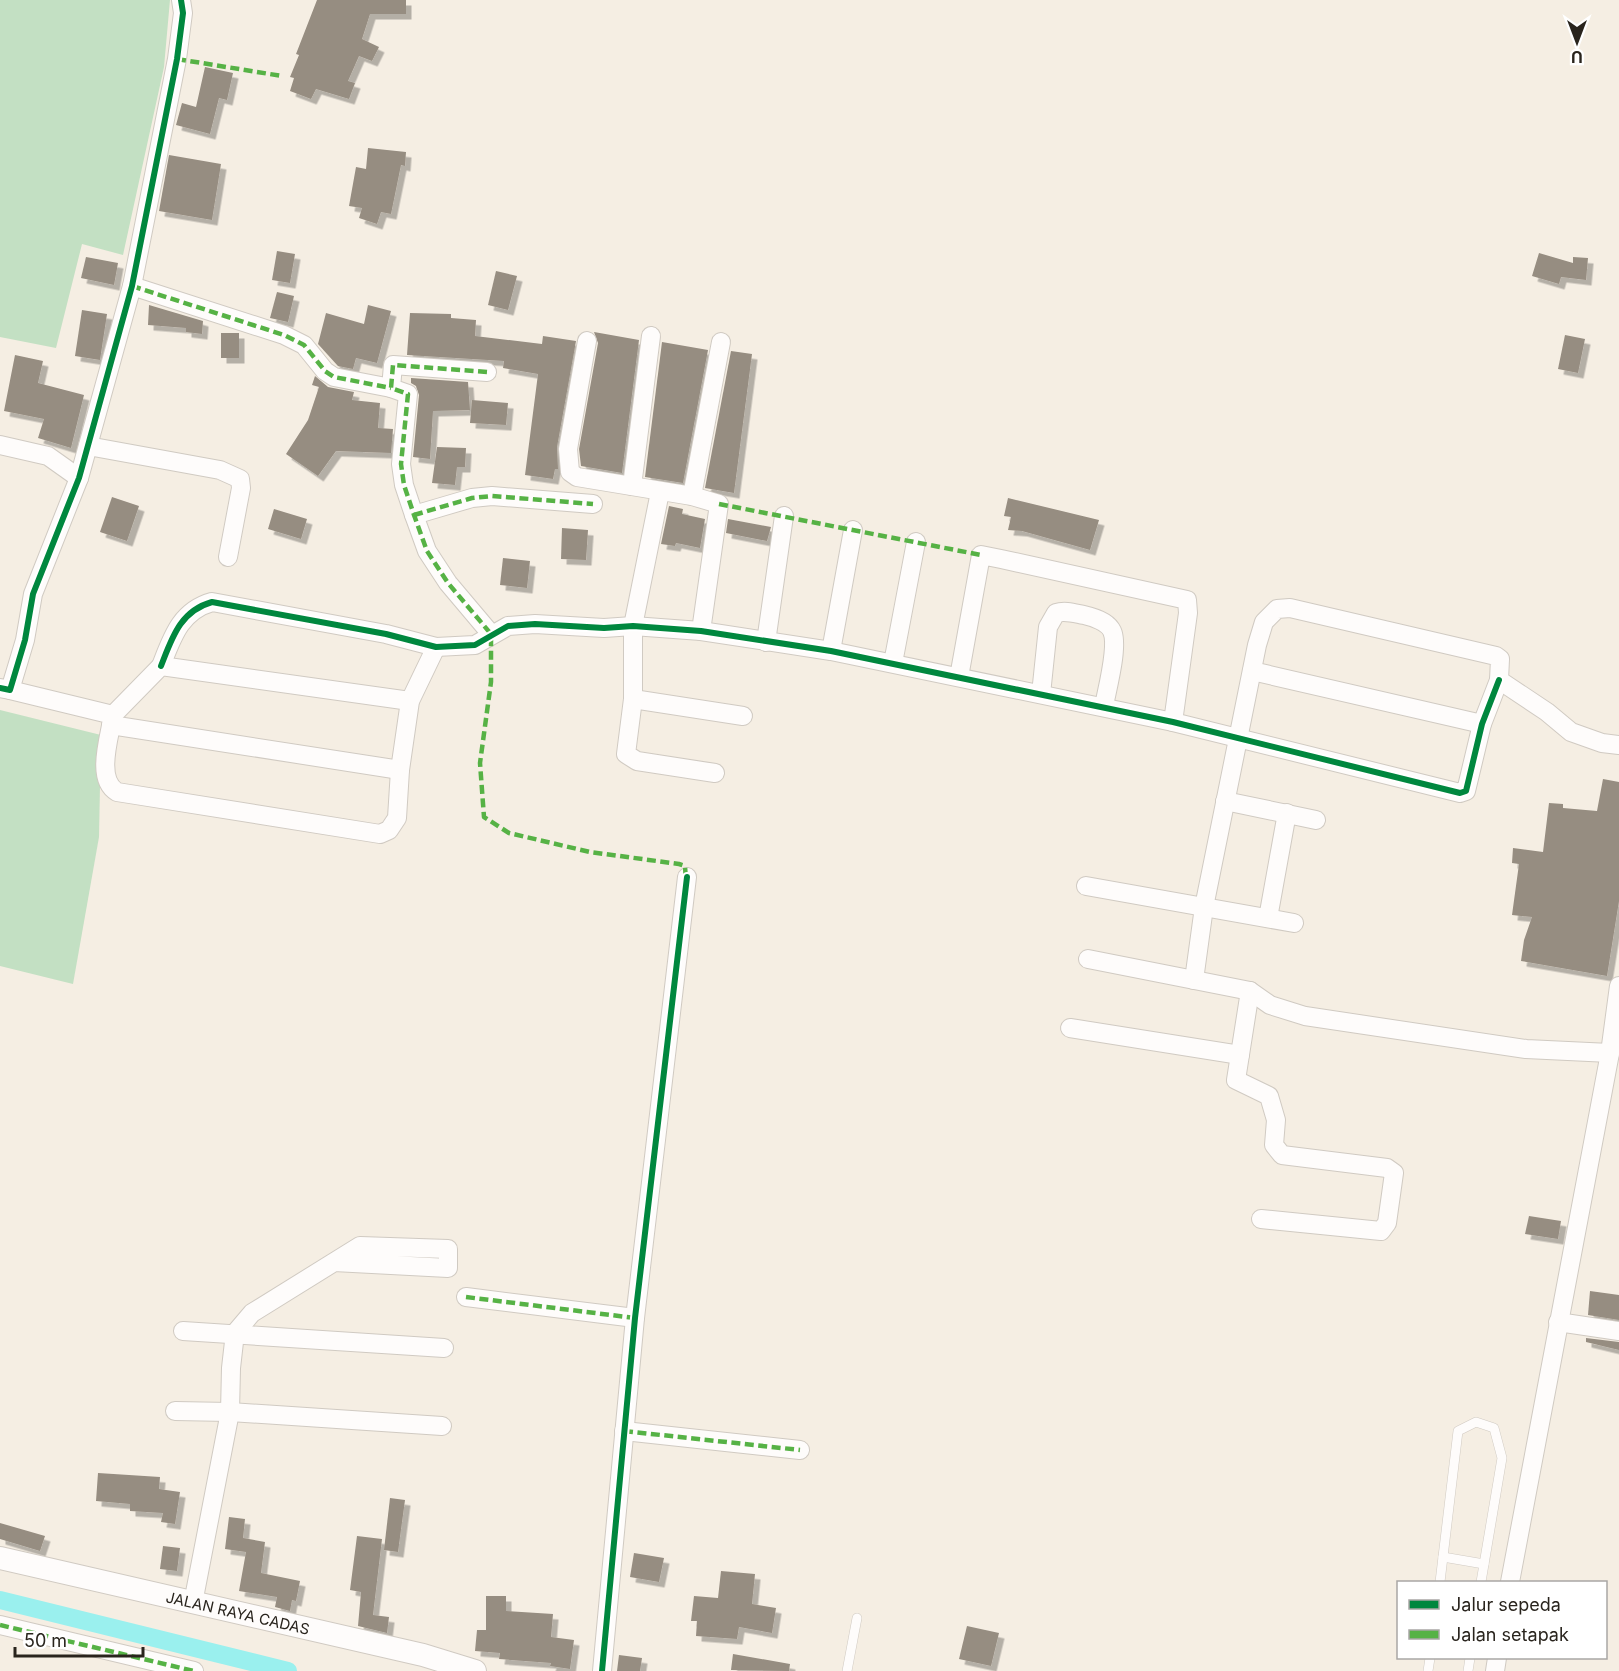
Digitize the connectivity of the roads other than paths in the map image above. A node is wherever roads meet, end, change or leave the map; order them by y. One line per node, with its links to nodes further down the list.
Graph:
1 (181, 0): 2 (street)
2 (132, 286): 7 (street); 9 (street)
3 (651, 336): 11 (street)
4 (587, 341): 11 (street)
5 (721, 342): 13 (street)
6 (487, 372): 7 (street)
7 (391, 388): 15 (street)
8 (0, 445): 10 (street)
9 (88, 446): 10 (street); 19 (street)
10 (79, 478): 31 (street)
11 (632, 486): 12 (street)
12 (660, 492): 13 (street); 20 (street)
13 (692, 496): 21 (street)
14 (593, 504): 15 (street)
15 (414, 515): 22 (street)
16 (784, 516): 23 (street)
17 (853, 530): 25 (street)
18 (916, 542): 26 (street)
19 (228, 557)
20 (633, 626): 21 (street); 22 (street); 33 (street)
21 (701, 632): 23 (street)
22 (491, 634): 24 (street)
23 (766, 642): 25 (street)
24 (436, 647): 27 (street); 34 (street)
25 (831, 651): 26 (street)
26 (893, 663): 29 (street)
27 (161, 666): 34 (street); 37 (street)
28 (1252, 671): 30 (street); 39 (street); 40 (street)
29 (960, 677): 32 (street); 38 (street)
30 (1499, 680): 39 (street); 41 (street)
31 (5, 689): 37 (street)
32 (1041, 694): 35 (street); 35 (street)
33 (633, 699): 36 (street); 43 (street)
34 (410, 701): 42 (street)
35 (1104, 706): 38 (street)
36 (743, 716)
37 (112, 720): 42 (street); 42 (street)
38 (1173, 722): 40 (street)
39 (1482, 724): 40 (street)
40 (1238, 739): 44 (street)
41 (1619, 745)
42 (400, 770)
43 (715, 773)
44 (1225, 801): 45 (street); 49 (street)
45 (1287, 813): 46 (street); 50 (street)
46 (1316, 820)
47 (687, 877): 62 (street)
48 (1086, 886): 49 (street)
49 (1204, 907): 50 (street); 53 (street)
50 (1268, 918): 51 (street)
51 (1294, 923)
52 (1088, 959): 53 (street)
53 (1194, 980): 55 (street)
54 (1619, 986): 57 (street)
55 (1250, 991): 57 (street); 58 (street)
56 (1070, 1028): 58 (street)
57 (1610, 1053): 63 (street)
58 (1240, 1055): 59 (street)
59 (1261, 1219)
60 (334, 1262): 60 (street); 66 (street)
61 (466, 1297): 62 (street)
62 (635, 1318): 71 (street)
63 (1558, 1322): 65 (street); 78 (street)
64 (183, 1330): 66 (street)
65 (1619, 1331)
66 (235, 1333): 67 (street); 69 (street)
67 (444, 1348)
68 (175, 1411): 69 (street)
69 (230, 1412): 70 (street); 79 (street)
70 (442, 1426)
71 (624, 1431): 72 (street); 84 (street)
72 (800, 1450)
73 (1443, 1557): 75 (lane); 75 (lane); 76 (lane)
74 (0, 1558): 79 (street, JALAN RAYA CADAS)
75 (1484, 1564): 77 (lane)
76 (1440, 1581)
77 (1481, 1581)
78 (1510, 1581)
79 (193, 1603): 82 (street, JALAN RAYA CADAS)
80 (857, 1618): 85 (lane)
81 (0, 1624): 83 (street)
82 (469, 1670)
83 (194, 1671)
84 (602, 1671)
85 (847, 1671)

